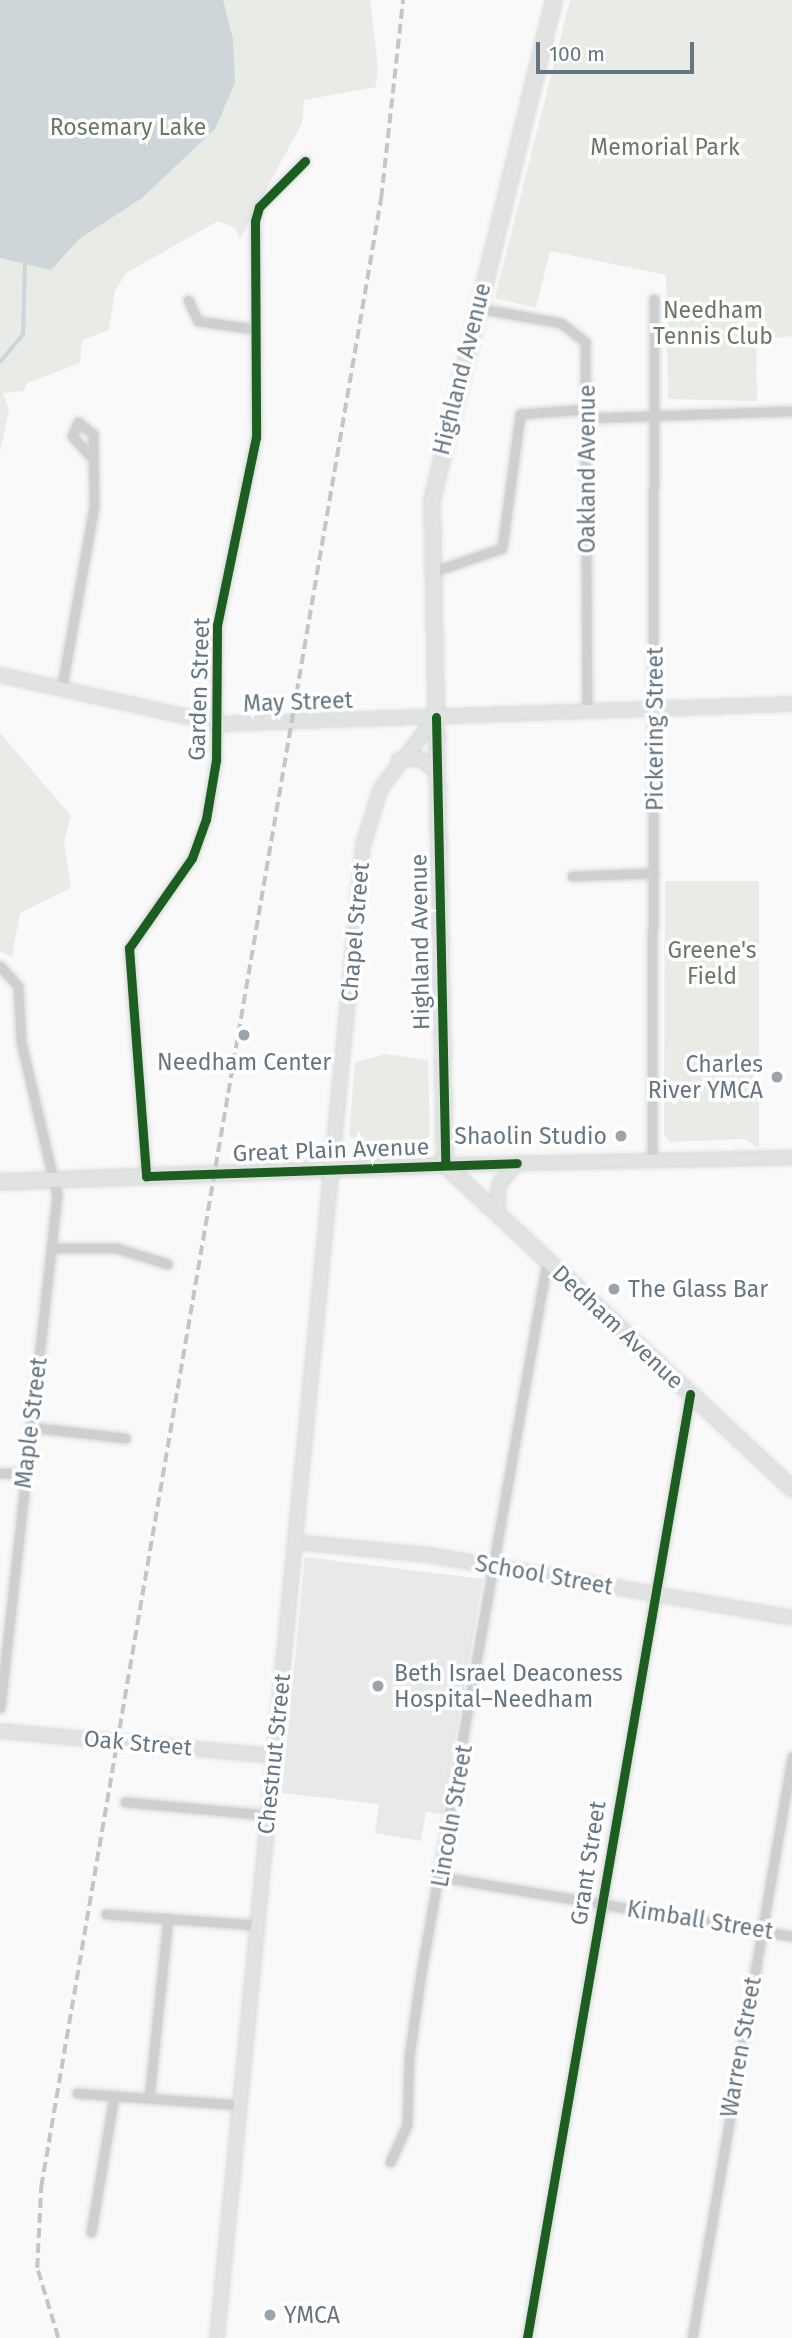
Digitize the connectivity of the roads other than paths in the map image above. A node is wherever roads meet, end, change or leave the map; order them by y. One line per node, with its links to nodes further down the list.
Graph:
1 (554, 0): 5 (main road, Highland Avenue)
2 (305, 161): 6 (street, Garden Street)
3 (654, 299): 9 (street, Pickering Street)
4 (188, 300): 6 (street)
5 (477, 308): 8 (street, Oakland Avenue); 11 (main road, Highland Avenue)
6 (254, 329): 18 (street, Garden Street)
7 (792, 411): 9 (street)
8 (587, 414): 9 (street); 11 (street); 16 (street, Oakland Avenue)
9 (656, 416): 15 (street, Pickering Street)
10 (89, 455): 13 (street)
11 (432, 572): 17 (main road, Highland Avenue)
12 (0, 675): 13 (main road, May Street)
13 (62, 686): 18 (main road, May Street)
14 (792, 704): 15 (main road, May Street)
15 (655, 709): 16 (main road, May Street); 21 (street, Pickering Street)
16 (587, 712): 17 (main road, May Street)
17 (436, 717): 18 (main road, May Street); 19 (main road, Chapel Street); 20 (main road, Highland Avenue)
18 (213, 724): 29 (street, Garden Street)
19 (398, 760): 20 (main road); 28 (main road, Chapel Street)
20 (436, 771): 27 (main road, Highland Avenue)
21 (654, 873): 22 (street); 25 (street, Pickering Street)
22 (572, 876)
23 (0, 966): 30 (street, Maple Street)
24 (792, 1158): 25 (main road, Great Plain Avenue)
25 (653, 1159): 26 (main road, Great Plain Avenue)
26 (517, 1163): 27 (main road, Great Plain Avenue); 32 (main road)
27 (445, 1165): 28 (main road, Great Plain Avenue); 32 (main road, Dedham Avenue)
28 (330, 1169): 29 (main road, Great Plain Avenue); 42 (main road, Chestnut Street)
29 (146, 1176): 30 (main road, Great Plain Avenue)
30 (56, 1180): 31 (main road, Great Plain Avenue); 33 (street, Maple Street)
31 (0, 1182)
32 (497, 1213): 34 (main road, Dedham Avenue)
33 (51, 1248): 35 (street); 37 (street, Maple Street)
34 (547, 1261): 36 (main road, Dedham Avenue); 43 (street, Lincoln Street)
35 (168, 1264)
36 (690, 1394): 41 (main road, Dedham Avenue); 44 (street, Grant Street)
37 (30, 1427): 38 (street); 40 (street, Maple Street)
38 (125, 1438)
39 (0, 1473): 40 (street)
40 (24, 1474): 46 (street, Maple Street)
41 (792, 1489)
42 (295, 1542): 43 (main road, School Street); 48 (main road, Chestnut Street)
43 (495, 1566): 44 (main road, School Street); 52 (street, Lincoln Street)
44 (655, 1594): 45 (main road, School Street); 53 (street, Grant Street)
45 (792, 1618)
46 (0, 1707)
47 (0, 1731): 48 (main road, Oak Street)
48 (275, 1756): 51 (main road, Chestnut Street)
49 (792, 1757): 57 (street, Warren Street)
50 (125, 1802): 51 (street)
51 (268, 1815): 56 (main road, Chestnut Street)
52 (442, 1877): 53 (street, Kimball Street); 63 (street, Lincoln Street)
53 (602, 1905): 57 (street, Kimball Street); 66 (street, Grant Street)
54 (106, 1914): 55 (street)
55 (168, 1918): 56 (street); 61 (street)
56 (256, 1925): 62 (main road, Chestnut Street)
57 (761, 1930): 58 (street, Kimball Street); 67 (street, Warren Street)
58 (792, 1936)
59 (77, 2093): 60 (street)
60 (114, 2096): 61 (street); 64 (street)
61 (149, 2098): 62 (street)
62 (240, 2105): 65 (main road, Chestnut Street)
63 (390, 2162)
64 (91, 2232)
65 (217, 2338)
66 (527, 2338)
67 (692, 2338)

